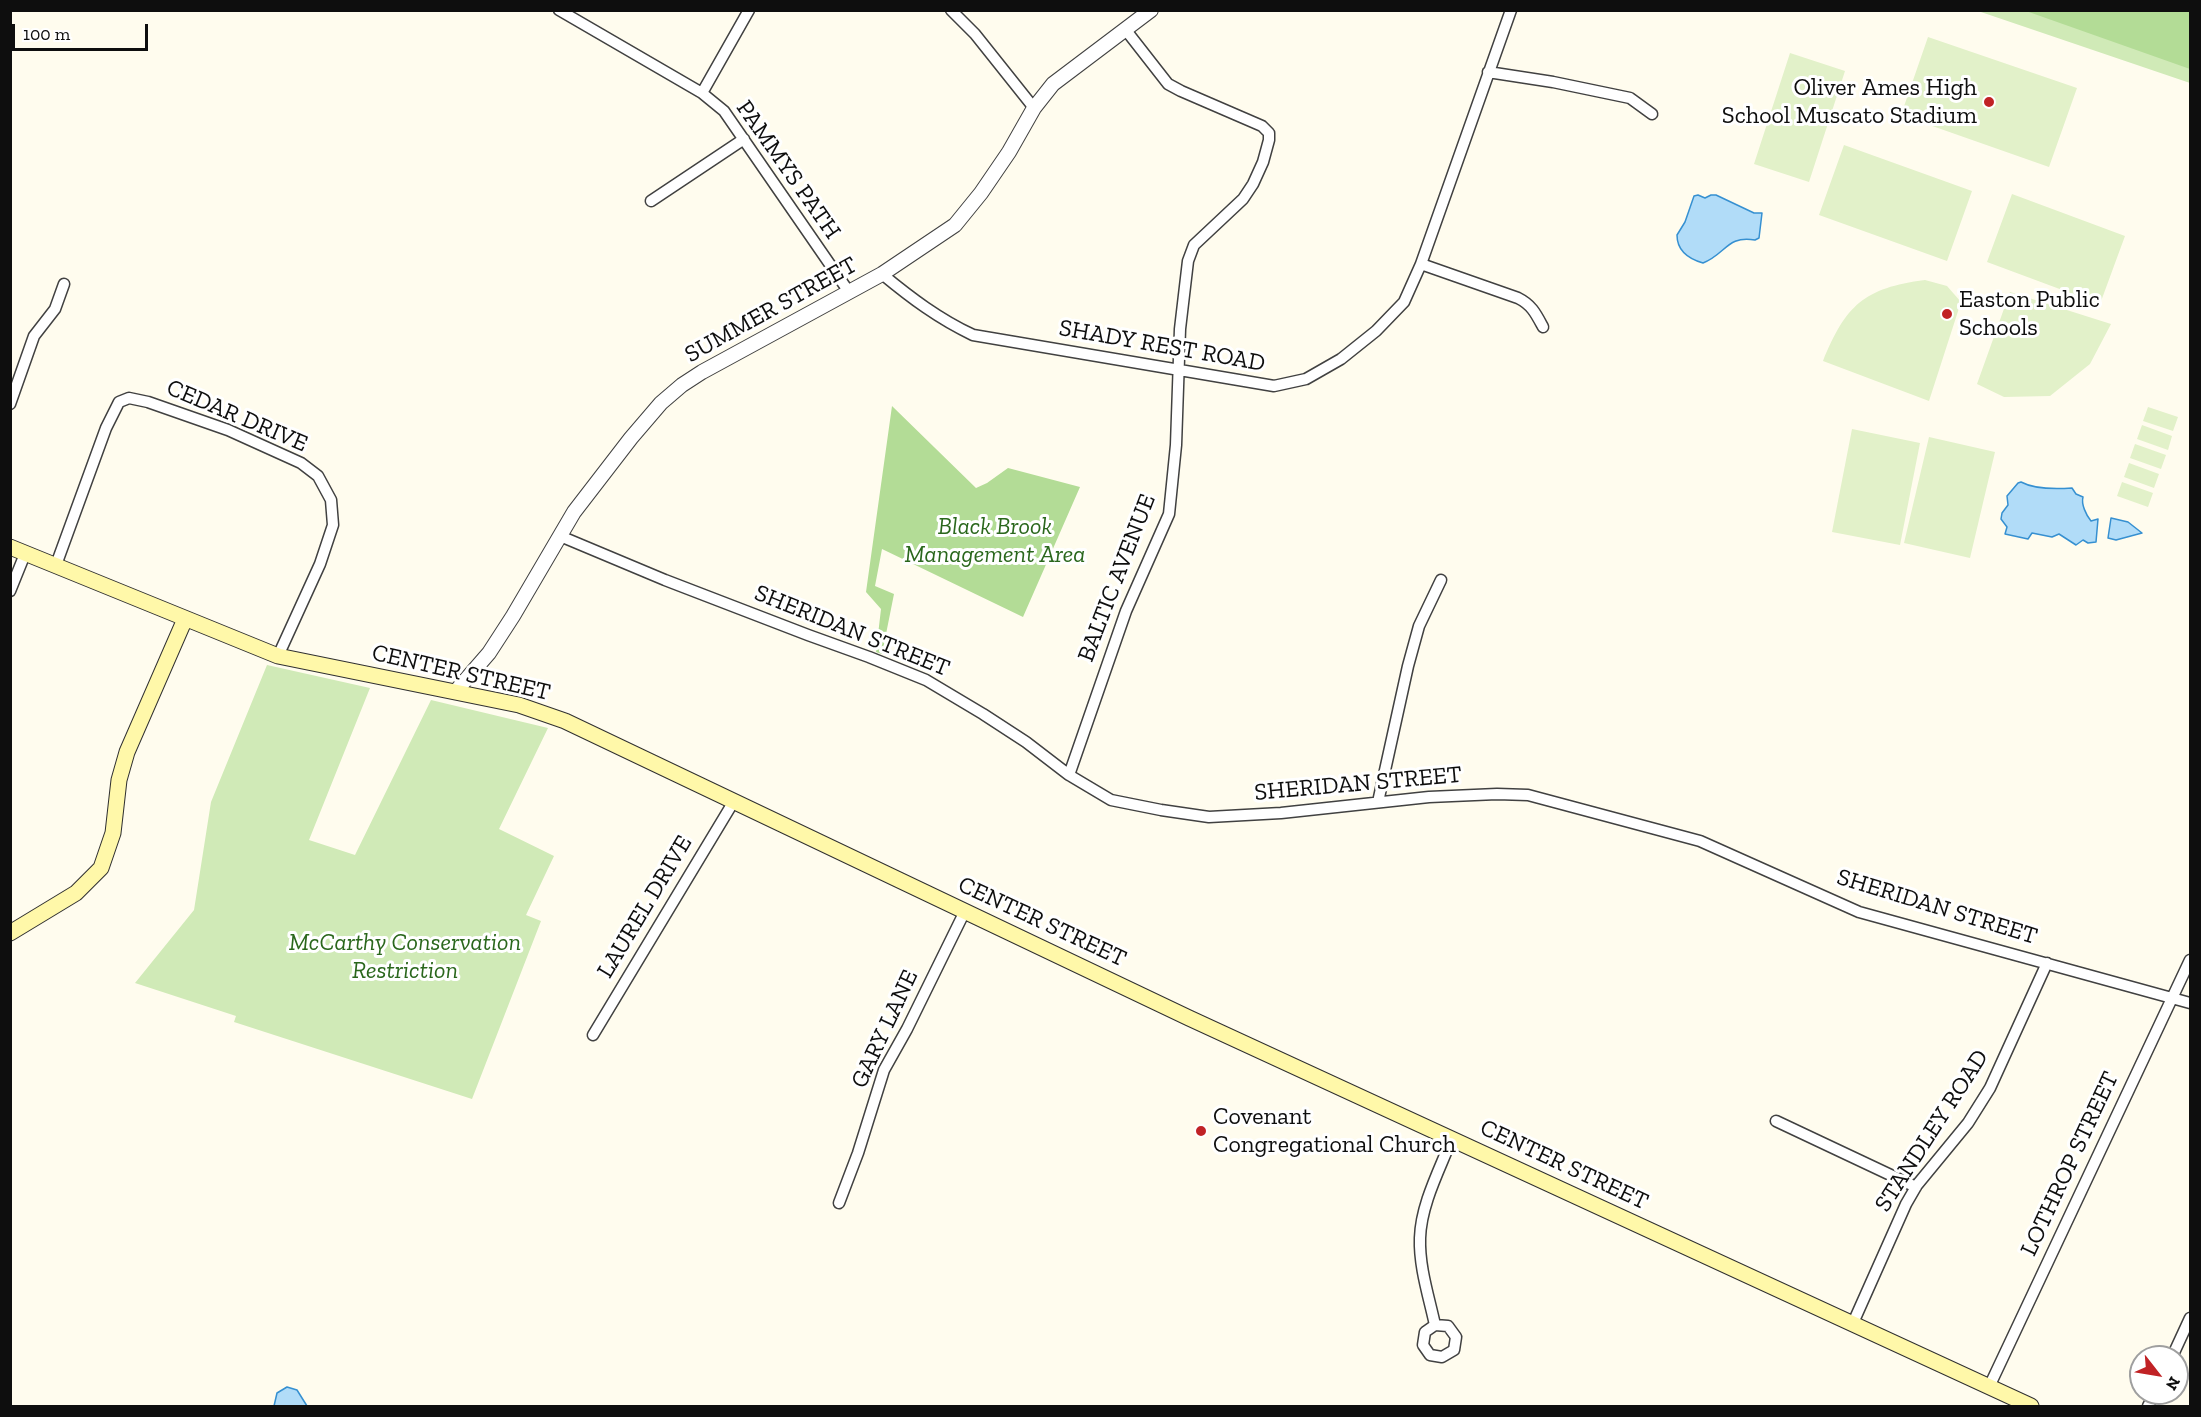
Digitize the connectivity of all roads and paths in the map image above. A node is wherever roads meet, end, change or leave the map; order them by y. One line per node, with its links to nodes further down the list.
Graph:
1 (559, 10): 8 (street, PAMMYS PATH)
2 (749, 10): 8 (street)
3 (951, 10): 9 (street)
4 (1151, 10): 6 (street, SUMMER STREET)
5 (1511, 10): 7 (street, SHADY REST ROAD)
6 (1125, 29): 9 (street, SUMMER STREET); 18 (street, BALTIC AVENUE)
7 (1488, 72): 10 (street); 13 (street, SHADY REST ROAD)
8 (702, 93): 11 (street, PAMMYS PATH)
9 (1034, 108): 14 (street, SUMMER STREET)
10 (1652, 114)
11 (744, 139): 12 (street); 16 (street, PAMMYS PATH)
12 (651, 201)
13 (1421, 264): 17 (street); 18 (street, SHADY REST ROAD)
14 (882, 274): 16 (street, SUMMER STREET); 18 (street, SHADY REST ROAD)
15 (64, 285): 19 (street)
16 (849, 292): 20 (street, SUMMER STREET)
17 (1543, 327)
18 (1177, 369): 29 (street, BALTIC AVENUE)
19 (10, 404)
20 (560, 536): 28 (street, SUMMER STREET); 29 (street, SHERIDAN STREET)
21 (10, 548): 22 (main road, CENTER STREET)
22 (25, 554): 23 (main road, CENTER STREET); 25 (street)
23 (56, 565): 26 (main road, CENTER STREET); 27 (street, CEDAR DRIVE)
24 (1441, 580): 31 (street)
25 (10, 591)
26 (185, 619): 27 (main road, CENTER STREET); 33 (main road)
27 (278, 656): 28 (main road, CENTER STREET)
28 (456, 692): 30 (main road, CENTER STREET)
29 (1069, 775): 31 (street, SHERIDAN STREET)
30 (734, 801): 32 (main road, CENTER STREET); 38 (street, LAUREL DRIVE)
31 (1378, 802): 35 (street, SHERIDAN STREET)
32 (965, 911): 40 (main road, CENTER STREET); 42 (street, GARY LANE)
33 (10, 933)
34 (2190, 960): 36 (street, LOTHROP STREET)
35 (2048, 963): 36 (street, SHERIDAN STREET); 41 (street, STANDLEY ROAD)
36 (2171, 998): 37 (street, SHERIDAN STREET); 47 (street, LOTHROP STREET)
37 (2190, 1003)
38 (593, 1035)
39 (1776, 1121): 41 (street)
40 (1452, 1138): 44 (main road, CENTER STREET); 45 (street)
41 (1916, 1186): 44 (street, STANDLEY ROAD)
42 (838, 1203)
43 (2190, 1318): 46 (street)
44 (1853, 1323): 47 (main road, CENTER STREET)
45 (1435, 1325)
46 (2178, 1345)
47 (1989, 1387): 48 (main road, CENTER STREET)
48 (2031, 1407)

